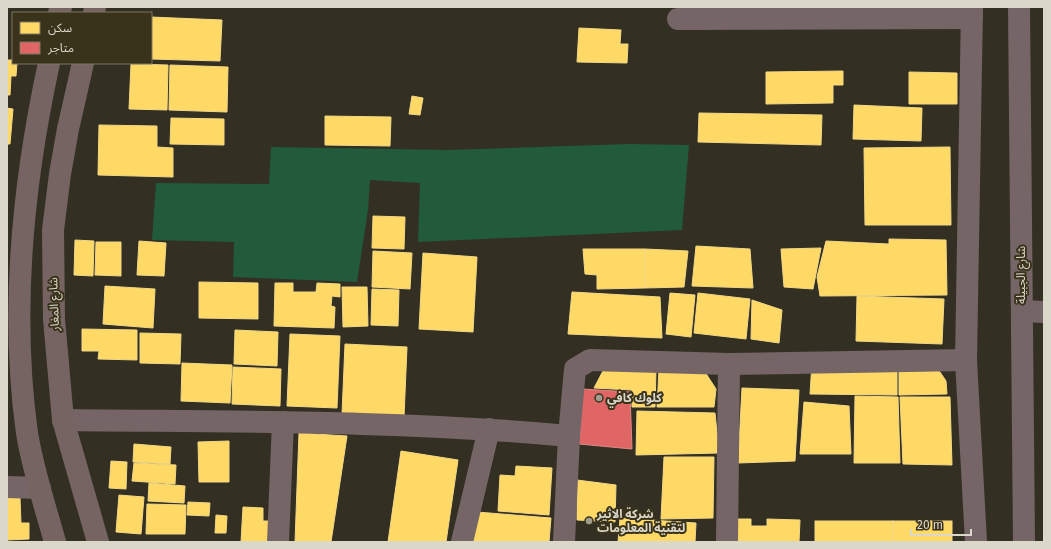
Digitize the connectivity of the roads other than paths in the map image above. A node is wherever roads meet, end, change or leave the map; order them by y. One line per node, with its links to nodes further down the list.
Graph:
1 (1019, 7): 8 (street, شارع الجبيلة)
2 (972, 12): 3 (street); 11 (street)
3 (678, 19)
4 (49, 64): 6 (main road)
5 (83, 64): 7 (main road, شارع المغار)
6 (36, 123): 7 (main road); 10 (main road)
7 (68, 129): 13 (main road, شارع المغار)
8 (1022, 311): 9 (street); 26 (street, شارع الجبيلة)
9 (1044, 312)
10 (14, 335): 18 (main road)
11 (966, 360): 12 (street); 25 (street)
12 (729, 364): 16 (street); 24 (street)
13 (63, 420): 14 (street); 20 (main road, شارع المغار)
14 (283, 422): 15 (street); 21 (street)
15 (489, 429): 16 (street); 22 (street)
16 (569, 436): 23 (street)
17 (7, 487): 18 (street)
18 (40, 488): 19 (main road)
19 (55, 542)
20 (98, 542)
21 (278, 542)
22 (462, 542)
23 (564, 542)
24 (727, 542)
25 (976, 542)
26 (1024, 542)

